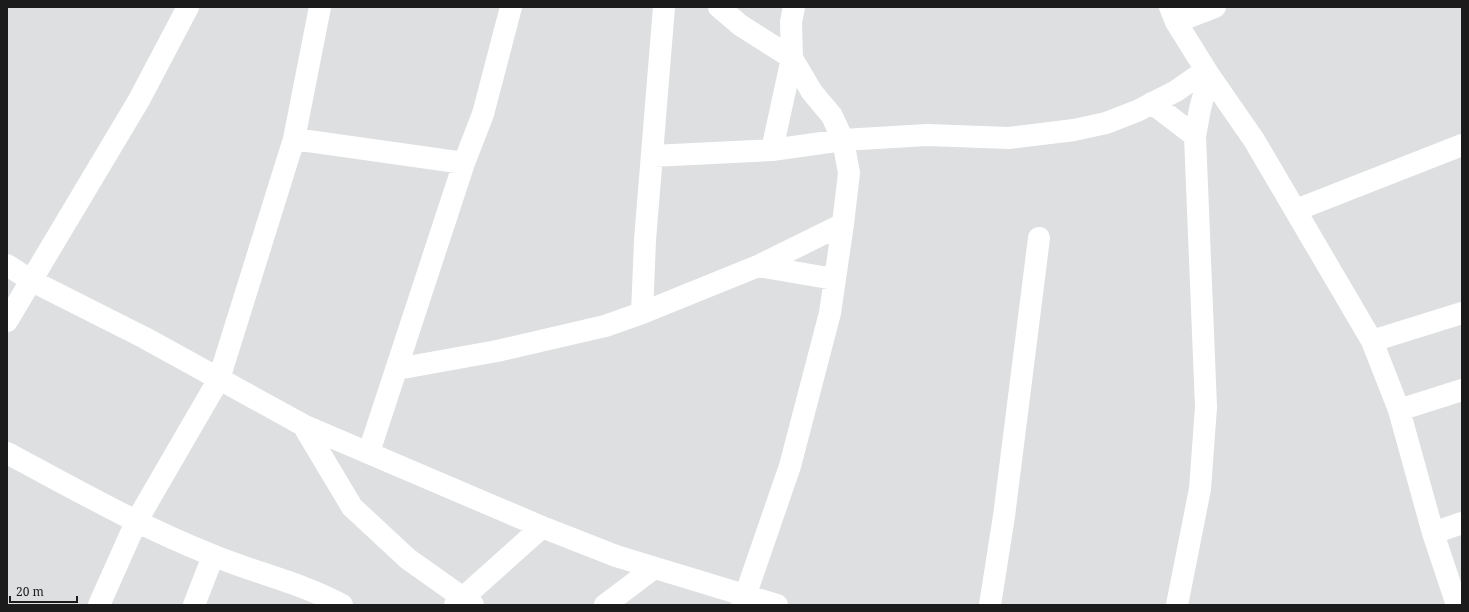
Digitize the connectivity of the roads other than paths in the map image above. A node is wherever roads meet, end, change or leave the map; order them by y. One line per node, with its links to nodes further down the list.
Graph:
1 (188, 7): 25 (street)
2 (320, 7): 13 (street)
3 (512, 7): 18 (street)
4 (664, 7): 17 (street)
5 (719, 7): 9 (street)
6 (794, 7): 9 (street)
7 (1215, 7): 8 (street)
8 (1173, 14): 10 (street)
9 (792, 58): 14 (street); 16 (street)
10 (1208, 72): 11 (street); 12 (street); 19 (street)
11 (1152, 103): 12 (street); 14 (street)
12 (1195, 136): 51 (street)
13 (294, 139): 18 (street); 31 (street)
14 (843, 140): 16 (street); 20 (street)
15 (1462, 145): 19 (street)
16 (772, 150): 17 (street)
17 (652, 156): 26 (street)
18 (464, 163): 30 (street)
19 (1296, 210): 29 (street)
20 (843, 224): 23 (street); 24 (street)
21 (1039, 238): 50 (street)
22 (7, 265): 25 (street)
23 (758, 266): 24 (street); 26 (street)
24 (834, 279): 43 (street)
25 (32, 281): 28 (street); 31 (street)
26 (642, 313): 30 (street)
27 (1462, 313): 29 (street)
28 (7, 321)
29 (1372, 341): 33 (street)
30 (397, 369): 36 (street)
31 (219, 379): 34 (street); 37 (street)
32 (1462, 390): 33 (street)
33 (1398, 410): 40 (street)
34 (303, 425): 36 (street); 44 (street)
35 (7, 452): 37 (street)
36 (369, 452): 39 (street)
37 (136, 522): 41 (street); 45 (street)
38 (1462, 523): 40 (street)
39 (542, 527): 42 (street); 44 (street)
40 (1433, 533): 52 (street)
41 (213, 556): 46 (street); 47 (street)
42 (654, 568): 43 (street); 48 (street)
43 (743, 600): 49 (street)
44 (463, 603)
45 (99, 605)
46 (194, 605)
47 (342, 605)
48 (604, 605)
49 (777, 605)
50 (990, 605)
51 (1177, 605)
52 (1457, 605)

